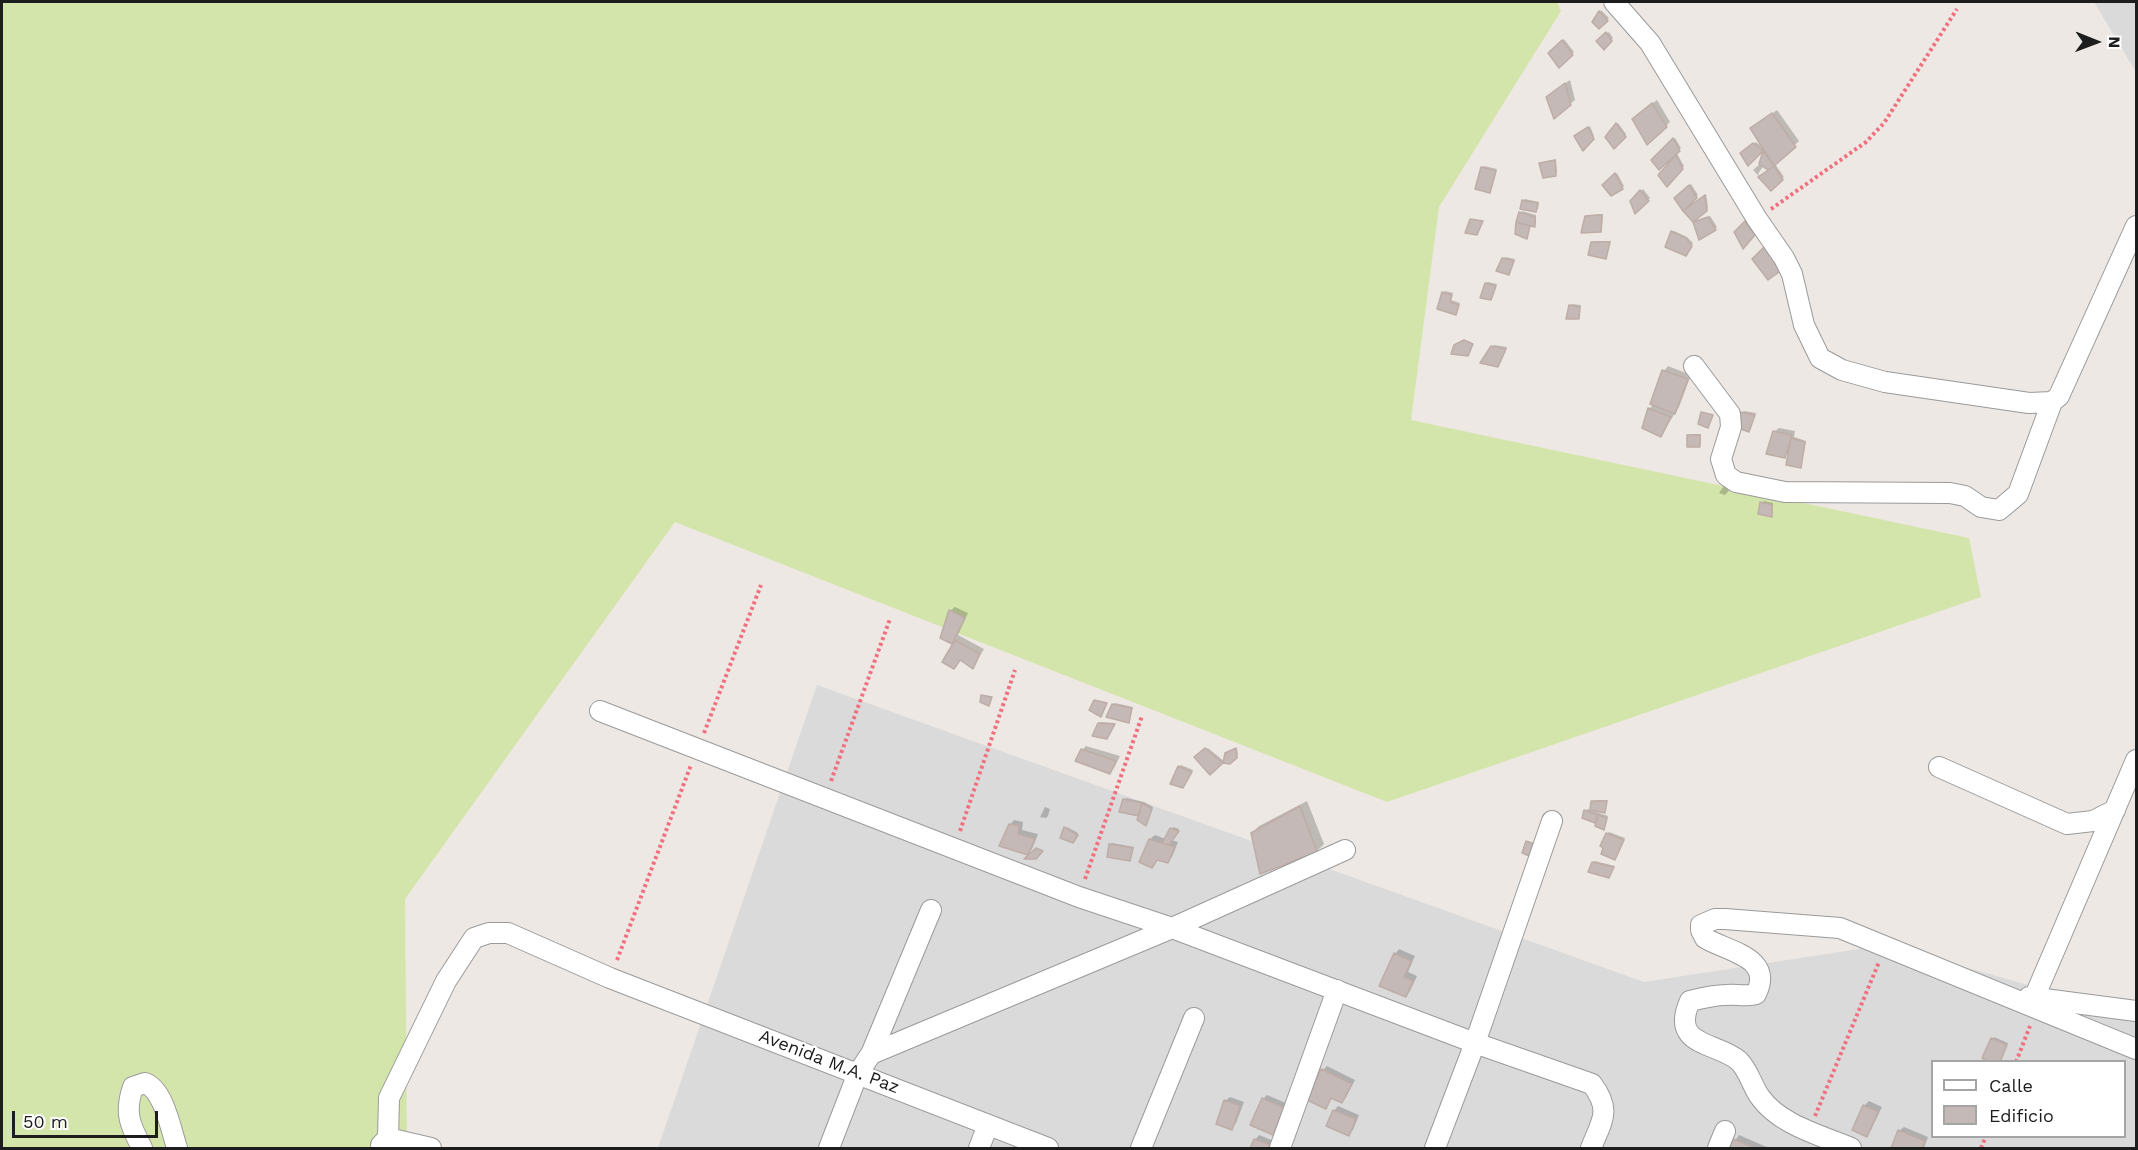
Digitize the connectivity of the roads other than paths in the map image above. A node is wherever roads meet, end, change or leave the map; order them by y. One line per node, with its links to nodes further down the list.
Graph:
1 (1614, 2): 4 (street)
2 (2136, 226): 4 (street)
3 (1694, 366): 4 (street)
4 (2052, 402)
5 (600, 711): 12 (street)
6 (2136, 760): 8 (street)
7 (1939, 767): 8 (street)
8 (2115, 810): 14 (street)
9 (1552, 822): 17 (street)
10 (1345, 850): 12 (street)
11 (931, 910): 19 (street)
12 (1172, 928): 13 (street); 19 (street)
13 (1338, 990): 17 (street); 30 (street)
14 (2036, 1003): 15 (street); 18 (street); 33 (street)
15 (2136, 1011)
16 (1194, 1018): 29 (street)
17 (1475, 1043): 31 (street); 32 (street)
18 (2136, 1049)
19 (871, 1054): 20 (street)
20 (858, 1073): 21 (street, Avenida M.A. Paz); 22 (street, Avenida M.A. Paz); 26 (street)
21 (988, 1125): 27 (street); 28 (street, Avenida M.A. Paz)
22 (386, 1145): 25 (street)
23 (142, 1149): 24 (street)
24 (177, 1149)
25 (431, 1149)
26 (829, 1149)
27 (979, 1149)
28 (1048, 1149)
29 (1141, 1149)
30 (1280, 1149)
31 (1435, 1149)
32 (1591, 1149)
33 (1851, 1149)

